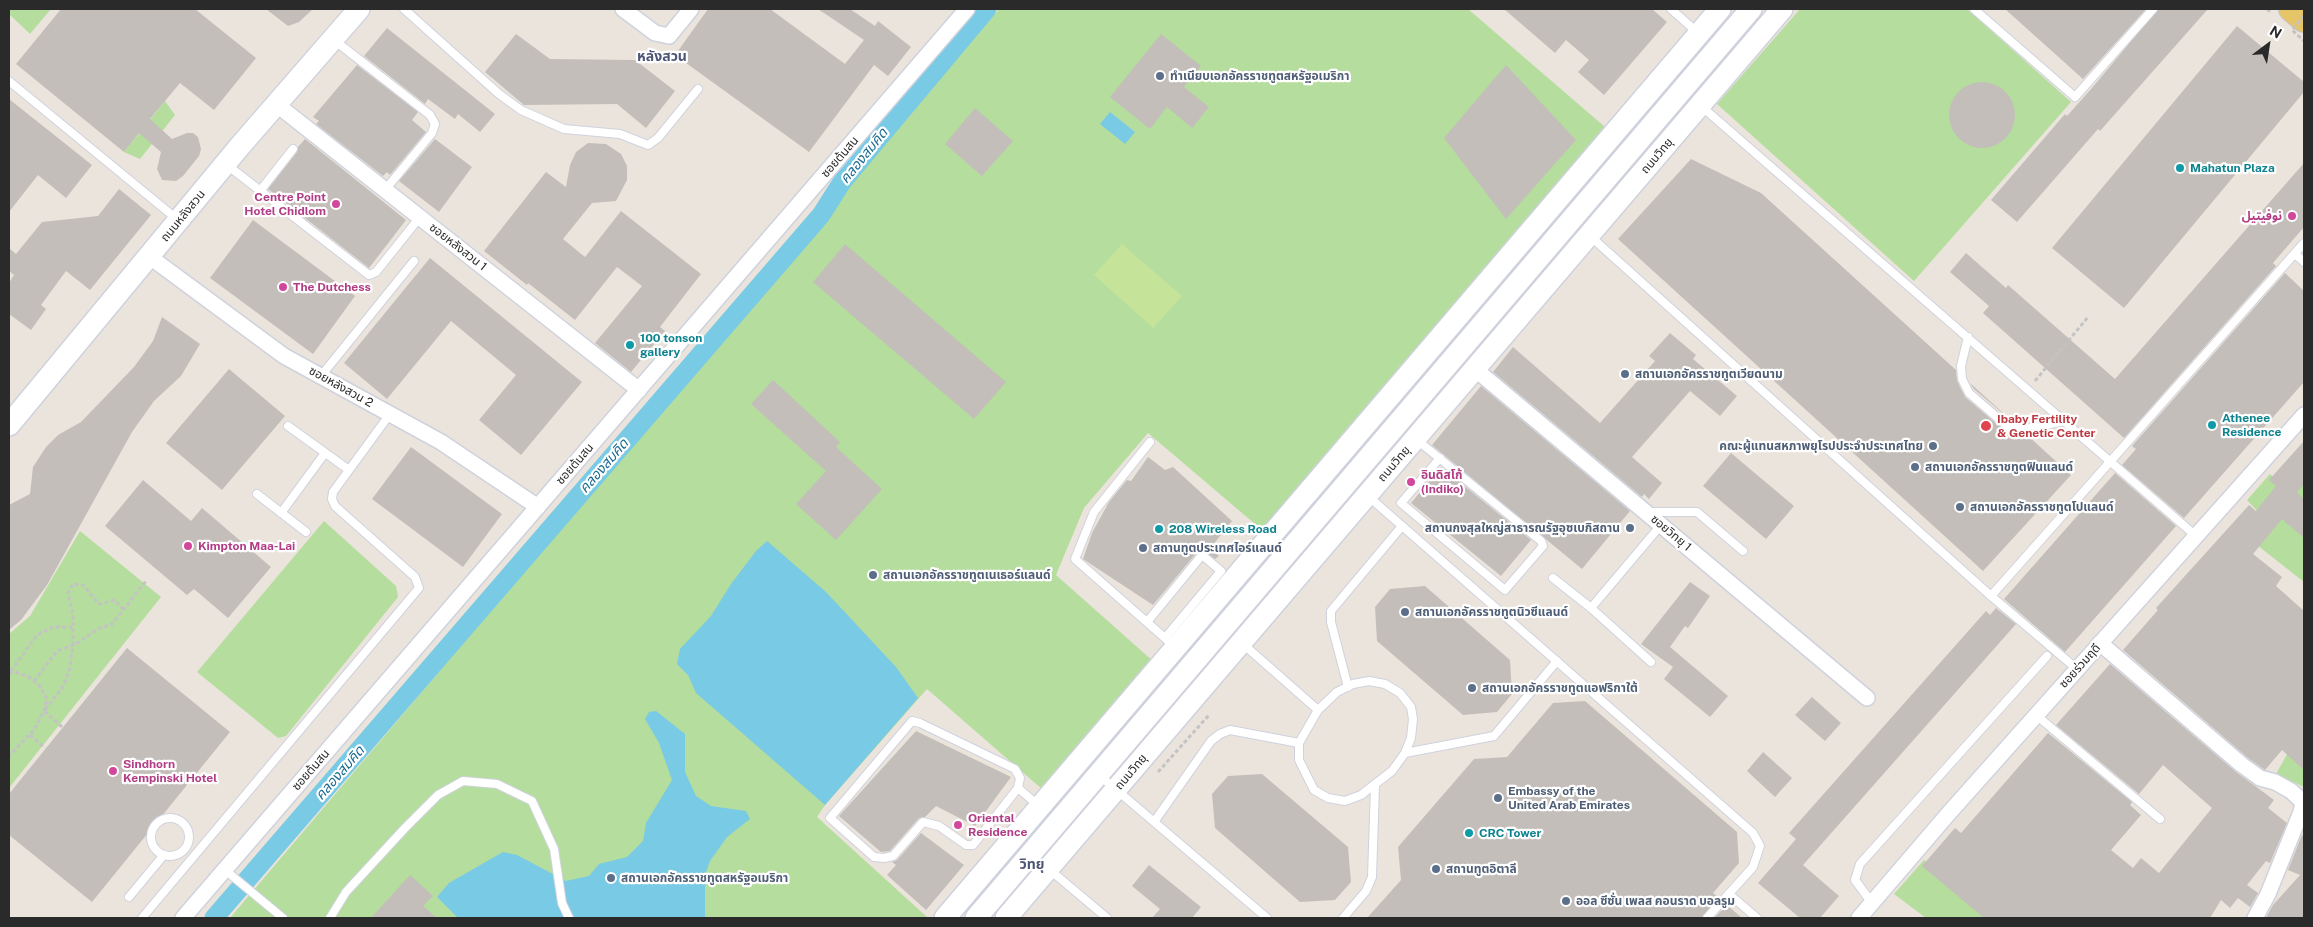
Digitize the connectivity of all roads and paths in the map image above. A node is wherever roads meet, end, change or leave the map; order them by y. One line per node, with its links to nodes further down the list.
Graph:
1 (359, 9): 16 (main road, ถนนหลังสวน)
2 (404, 9): 19 (lane)
3 (623, 9): 4 (street)
4 (691, 9)
5 (967, 9): 39 (street, ซอยต้นสน)
6 (1672, 9): 15 (lane)
7 (1751, 9): 85 (main road, ถนนวิทยุ)
8 (1782, 9): 21 (main road, ถนนวิทยุ)
9 (1974, 9): 10 (lane)
10 (2153, 9)
11 (2291, 9): 14 (main road)
12 (1716, 10): 15 (main road)
13 (2304, 16): 17 (path, bridge)
14 (2304, 20)
15 (1699, 34): 68 (main road)
16 (332, 39): 20 (main road, ถนนหลังสวน); 24 (lane)
17 (2304, 41)
18 (9, 81): 27 (lane)
19 (698, 89)
20 (276, 104): 23 (main road, ถนนหลังสวน); 24 (street, ซอยหลังสวน 1)
21 (1700, 105): 28 (main road, ถนนวิทยุ); 35 (lane)
22 (293, 149): 25 (lane)
23 (226, 165): 25 (lane); 27 (main road, ถนนหลังสวน)
24 (385, 190): 26 (street, ซอยหลังสวน 1)
25 (260, 191): 26 (lane)
26 (420, 217): 39 (street, ซอยหลังสวน 1)
27 (180, 221): 31 (main road, ถนนหลังสวน)
28 (1590, 236): 36 (main road, ถนนวิทยุ); 63 (lane)
29 (2304, 243): 30 (lane)
30 (2295, 254): 33 (lane); 49 (lane)
31 (150, 257): 37 (street, ซอยหลังสวน 2); 43 (main road, ถนนหลังสวน)
32 (414, 261): 37 (lane)
33 (2304, 262)
34 (2088, 317): 38 (path)
35 (1968, 336): 38 (lane); 42 (lane)
36 (1475, 368): 45 (main road, ถนนวิทยุ); 54 (street, ซอยวิทยุ 1)
37 (321, 376): 40 (street, ซอยหลังสวน 2)
38 (2028, 389): 42 (lane)
39 (639, 390): 53 (street, ซอยต้นสน)
40 (390, 414): 50 (lane); 53 (street, ซอยหลังสวน 2)
41 (2304, 415): 59 (street, ซอยร่วมฤดี)
42 (2065, 421): 49 (lane)
43 (9, 425)
44 (288, 426): 47 (lane)
45 (1416, 438): 48 (lane); 52 (main road, ถนนวิทยุ)
46 (1150, 442): 66 (lane)
47 (326, 453): 50 (lane); 55 (lane)
48 (1440, 458): 48 (lane)
49 (2112, 462): 59 (lane); 63 (lane)
50 (349, 470): 99 (lane)
51 (257, 494): 55 (lane)
52 (1367, 496): 57 (lane); 69 (main road, ถนนวิทยุ)
53 (538, 507): 102 (street, ซอยต้นสน)
54 (1645, 512): 56 (street, ซอยวิทยุ 1); 60 (lane)
55 (281, 513): 58 (lane)
56 (1661, 525): 64 (lane); 79 (street, ซอยวิทยุ 1)
57 (1402, 526): 73 (lane); 78 (lane)
58 (306, 532)
59 (2196, 536): 70 (street, ซอยร่วมฤดี)
60 (1743, 550)
61 (1553, 578): 64 (lane)
62 (146, 581): 65 (path)
63 (1991, 596): 75 (lane)
64 (1591, 608): 74 (lane)
65 (123, 609): 67 (path); 71 (path)
66 (1147, 622): 68 (lane); 68 (lane)
67 (72, 627): 71 (path); 76 (path)
68 (1171, 643): 95 (main road)
69 (1241, 643): 80 (lane); 88 (main road, ถนนวิทยุ)
70 (2100, 643): 75 (street, ซอยร่วมฤดี); 120 (street)
71 (72, 645): 77 (path); 81 (path)
72 (2047, 656): 105 (lane)
73 (1557, 661): 89 (lane); 103 (lane)
74 (1651, 662)
75 (2077, 669): 82 (street, ซอยร่วมฤดี)
76 (10, 672): 77 (path)
77 (34, 681): 81 (path)
78 (1348, 686): 80 (lane); 89 (lane)
79 (1867, 698)
80 (1318, 710): 86 (lane)
81 (44, 712): 83 (path); 84 (path)
82 (2036, 715): 96 (lane); 105 (street, ซอยร่วมฤดี)
83 (62, 728)
84 (30, 735): 87 (path); 90 (path)
85 (1129, 740): 88 (main road); 91 (main road, ถนนวิทยุ)
86 (1299, 743): 92 (lane); 97 (lane)
87 (46, 748)
88 (1146, 754): 94 (main road, ถนนวิทยุ)
89 (1405, 754): 92 (lane)
90 (9, 756)
91 (1099, 774): 94 (lane); 112 (main road, ถนนวิทยุ)
92 (1376, 786): 116 (lane)
93 (1018, 788): 93 (lane); 95 (lane)
94 (1116, 789): 97 (lane); 101 (main road, ถนนวิทยุ)
95 (1040, 807): 111 (main road)
96 (2160, 819)
97 (1154, 822): 115 (lane)
98 (186, 848): 99 (lane); 100 (lane); 100 (lane)
99 (194, 854): 106 (lane)
100 (163, 856): 104 (lane)
101 (1048, 868): 113 (main road, ถนนวิทยุ); 114 (lane)
102 (226, 870): 107 (street, ซอยต้นสน); 108 (lane)
103 (1729, 894): 117 (lane); 118 (lane)
104 (129, 897)
105 (1872, 902): 119 (street, ซอยร่วมฤดี)
106 (142, 918)
107 (183, 918)
108 (283, 918)
109 (330, 918): 110 (lane)
110 (569, 918)
111 (945, 918)
112 (976, 918)
113 (1006, 918)
114 (1107, 918)
115 (1266, 918)
116 (1343, 918)
117 (1708, 918)
118 (1756, 918)
119 (1859, 918)
120 (2254, 918)

